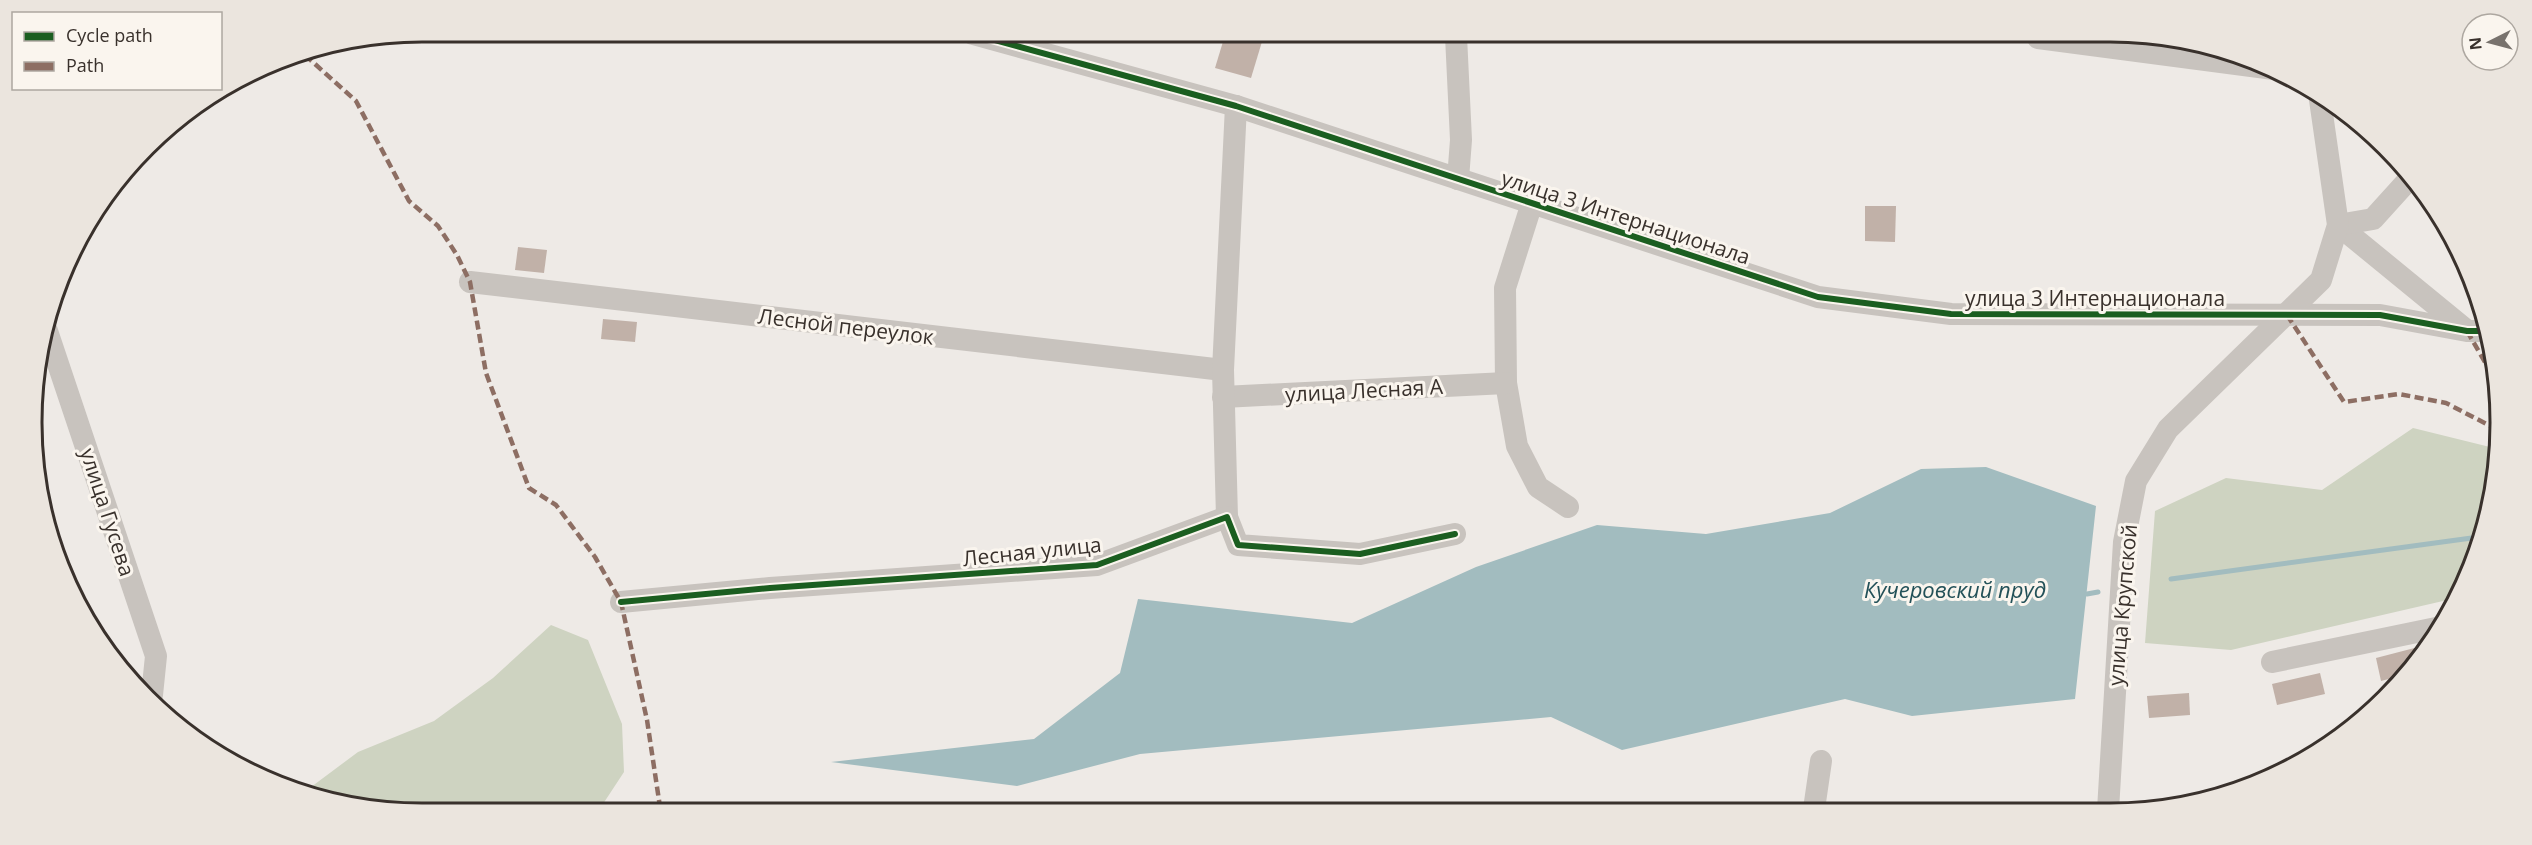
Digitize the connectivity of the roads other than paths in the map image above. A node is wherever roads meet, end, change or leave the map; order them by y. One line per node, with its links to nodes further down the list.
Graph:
1 (1002, 42): 5 (street, улица 3 Интернационала)
2 (1456, 42): 7 (street)
3 (2068, 42): 4 (street)
4 (2238, 64)
5 (1236, 106): 7 (street, улица 3 Интернационала); 15 (street)
6 (2321, 106): 10 (street)
7 (1458, 179): 9 (street, улица 3 Интернационала)
8 (2405, 184): 10 (street)
9 (1532, 203): 12 (street, улица 3 Интернационала); 16 (street)
10 (2338, 225): 12 (street, улица Крупской); 13 (street)
11 (470, 282): 15 (street, Лесной переулок)
12 (2287, 315): 13 (street, улица 3 Интернационала); 27 (street, улица Крупской)
13 (2478, 331)
14 (51, 342): 24 (street, улица Гусева)
15 (1223, 370): 17 (street)
16 (1506, 383): 17 (street, улица Лесная А); 18 (street)
17 (1223, 397): 19 (street)
18 (1568, 507)
19 (1227, 517): 20 (street); 21 (street, Лесная улица)
20 (1455, 534)
21 (621, 602)
22 (2429, 630): 23 (street)
23 (2272, 662)
24 (152, 691)
25 (1821, 761): 26 (street)
26 (1815, 803)
27 (2108, 803)

